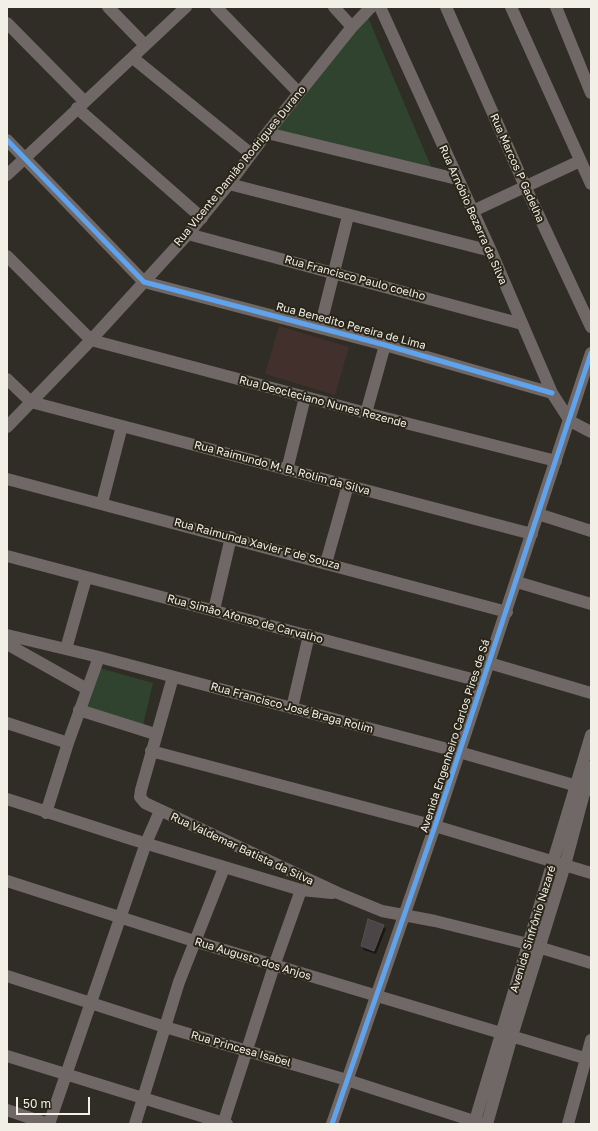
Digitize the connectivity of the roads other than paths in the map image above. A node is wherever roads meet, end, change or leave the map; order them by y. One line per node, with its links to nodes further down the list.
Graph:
1 (108, 7): 12 (street)
2 (186, 7): 12 (street)
3 (216, 7): 14 (street)
4 (334, 7): 11 (street)
5 (371, 7): 11 (street, Rua Vicente Damião Rodrigues Durano)
6 (380, 7): 23 (street, Rua Arnóbio Bezerra da Silva)
7 (446, 7): 26 (street, Rua Marcos P Gadelha)
8 (511, 7): 21 (street)
9 (556, 7): 15 (street)
10 (7, 23): 16 (street)
11 (352, 27): 14 (street, Rua Vicente Damião Rodrigues Durano)
12 (146, 45): 13 (street)
13 (133, 58): 16 (street); 19 (street)
14 (299, 93): 17 (street, Rua Vicente Damião Rodrigues Durano)
15 (591, 93)
16 (80, 105): 20 (street); 29 (street)
17 (267, 133): 19 (street, Rua Vicente Damião Rodrigues Durano); 23 (street)
18 (7, 140): 20 (street)
19 (251, 154): 24 (street, Rua Vicente Damião Rodrigues Durano)
20 (25, 158): 22 (street); 34 (street)
21 (580, 161): 25 (street); 26 (street)
22 (7, 175)
23 (457, 179): 27 (street, Rua Arnóbio Bezerra da Silva)
24 (229, 184): 28 (street); 29 (street, Rua Vicente Damião Rodrigues Durano)
25 (591, 184)
26 (525, 186): 27 (street); 36 (street, Rua Marcos P Gadelha)
27 (473, 211): 31 (street, Rua Arnóbio Bezerra da Silva)
28 (348, 216): 31 (street); 33 (street)
29 (202, 218): 30 (street, Rua Vicente Damião Rodrigues Durano)
30 (188, 234): 33 (street, Rua Francisco Paulo coelho); 34 (street, Rua Vicente Damião Rodrigues Durano)
31 (490, 251): 35 (street, Rua Arnóbio Bezerra da Silva)
32 (7, 256): 38 (street)
33 (334, 272): 35 (street, Rua Francisco Paulo coelho); 37 (street)
34 (144, 282): 37 (street, Rua Benedito Pereira de Lima); 38 (street, Rua Vicente Damião Rodrigues Durano)
35 (522, 324): 42 (street, Rua Arnóbio Bezerra da Silva)
36 (591, 327)
37 (320, 328): 39 (street, Rua Benedito Pereira de Lima)
38 (92, 340): 43 (street, Rua Deocleciano Nunes Rezende); 44 (street, Rua Vicente Damião Rodrigues Durano)
39 (384, 345): 42 (street, Rua Benedito Pereira de Lima); 45 (street)
40 (590, 359): 46 (street, Avenida Engenheiro Carlos Pires de Sá)
41 (7, 379): 44 (street)
42 (552, 393): 46 (street, Rua Arnóbio Bezerra da Silva)
43 (305, 397): 45 (street, Rua Deocleciano Nunes Rezende); 51 (street)
44 (31, 402): 47 (street, Rua Raimundo M. B. Rolim da Silva); 48 (street, Rua Vicente Damião Rodrigues Durano)
45 (366, 413): 50 (street, Rua Deocleciano Nunes Rezende)
46 (570, 421): 49 (street); 50 (street, Avenida Engenheiro Carlos Pires de Sá)
47 (122, 426): 51 (street, Rua Raimundo M. B. Rolim da Silva); 54 (street)
48 (7, 427)
49 (591, 432)
50 (556, 462): 55 (street, Avenida Engenheiro Carlos Pires de Sá)
51 (286, 470): 53 (street, Rua Raimundo M. B. Rolim da Silva)
52 (7, 479): 54 (street, Rua Raimunda Xavier F de Souza)
53 (348, 485): 57 (street, Rua Raimundo M. B. Rolim da Silva); 60 (street)
54 (102, 503): 58 (street, Rua Raimunda Xavier F de Souza)
55 (538, 514): 56 (street); 57 (street, Avenida Engenheiro Carlos Pires de Sá)
56 (591, 531)
57 (532, 534): 62 (street, Avenida Engenheiro Carlos Pires de Sá)
58 (231, 537): 60 (street, Rua Raimunda Xavier F de Souza); 64 (street)
59 (7, 556): 61 (street, Rua Simão Afonso de Carvalho)
60 (326, 562): 65 (street, Rua Raimunda Xavier F de Souza)
61 (86, 578): 64 (street, Rua Simão Afonso de Carvalho); 69 (street)
62 (517, 582): 63 (street); 65 (street, Avenida Engenheiro Carlos Pires de Sá)
63 (591, 604)
64 (214, 610): 67 (street, Rua Simão Afonso de Carvalho)
65 (507, 612): 71 (street, Avenida Engenheiro Carlos Pires de Sá)
66 (7, 635): 69 (street, Rua Francisco José Braga Rolim)
67 (309, 635): 73 (street, Rua Simão Afonso de Carvalho); 76 (street)
68 (7, 644): 74 (street)
69 (66, 649): 70 (street, Rua Francisco José Braga Rolim)
70 (99, 657): 72 (street, Rua Francisco José Braga Rolim); 74 (street)
71 (489, 663): 73 (street, Avenida Engenheiro Carlos Pires de Sá); 75 (street)
72 (173, 677): 76 (street, Rua Francisco José Braga Rolim); 79 (street)
73 (483, 682): 83 (street, Avenida Engenheiro Carlos Pires de Sá)
74 (87, 689): 77 (street)
75 (591, 693)
76 (292, 708): 83 (street, Rua Francisco José Braga Rolim)
77 (80, 710): 79 (street); 81 (street)
78 (7, 723): 81 (street)
79 (155, 734): 82 (street)
80 (591, 735): 85 (street, Avenida Sinfrônio Nazaré)
81 (68, 743): 88 (street)
82 (151, 751): 87 (street); 89 (street)
83 (459, 752): 85 (street, Rua Francisco José Braga Rolim); 89 (street, Avenida Engenheiro Carlos Pires de Sá)
84 (591, 767): 85 (street, Avenida Sinfrônio Nazaré)
85 (584, 788): 91 (street, Avenida Sinfrônio Nazaré)
86 (7, 799): 88 (street)
87 (160, 811): 90 (street, Rua Valdemar Batista da Silva); 96 (street, Rua Valdemar Batista da Silva)
88 (46, 813): 90 (street)
89 (435, 826): 91 (street); 97 (street, Avenida Engenheiro Carlos Pires de Sá)
90 (146, 844): 92 (street); 98 (street, Rua Valdemar Batista da Silva)
91 (560, 863): 93 (street); 100 (street, Avenida Sinfrônio Nazaré); 101 (street, Avenida Sinfrônio Nazaré)
92 (224, 868): 95 (street); 99 (street)
93 (591, 873)
94 (7, 881): 98 (street, Rua Augusto dos Anjos)
95 (301, 890): 96 (street); 103 (street)
96 (338, 894): 97 (street, Rua Valdemar Batista da Silva)
97 (405, 916): 100 (street, Rua Valdemar Batista da Silva); 105 (street, Avenida Engenheiro Carlos Pires de Sá)
98 (120, 918): 99 (street, Rua Augusto dos Anjos); 106 (street, Rua Valdemar Batista da Silva)
99 (194, 941): 103 (street, Rua Augusto dos Anjos); 107 (street)
100 (528, 944): 101 (street, Rua Valdemar Batista da Silva); 108 (street, Avenida Sinfrônio Nazaré)
101 (540, 948): 102 (street, Rua Valdemar Batista da Silva); 108 (street, Avenida Sinfrônio Nazaré)
102 (591, 963)
103 (274, 966): 105 (street, Rua Augusto dos Anjos); 110 (street)
104 (7, 976): 106 (street, Rua Princesa Isabel)
105 (375, 996): 108 (street, Rua Augusto dos Anjos); 114 (street, Avenida Engenheiro Carlos Pires de Sá)
106 (92, 1003): 107 (street, Rua Princesa Isabel); 113 (street, Rua Valdemar Batista da Silva)
107 (166, 1027): 110 (street, Rua Princesa Isabel); 115 (street)
108 (506, 1034): 112 (street, Rua Augusto dos Anjos); 117 (street, Avenida Sinfrônio Nazaré); 122 (street, Avenida Sinfrônio Nazaré)
109 (591, 1040): 112 (street)
110 (247, 1050): 114 (street, Rua Princesa Isabel); 120 (street)
111 (7, 1056): 113 (street)
112 (589, 1060): 123 (street)
113 (66, 1074): 115 (street); 118 (street, Rua Valdemar Batista da Silva)
114 (347, 1080): 117 (street, Rua Princesa Isabel); 121 (street, Avenida Engenheiro Carlos Pires de Sá)
115 (143, 1097): 119 (street); 120 (street)
116 (7, 1110): 118 (street)
117 (477, 1123)
118 (48, 1124)
119 (135, 1124)
120 (225, 1124)
121 (332, 1124)
122 (487, 1124)
123 (568, 1124)

